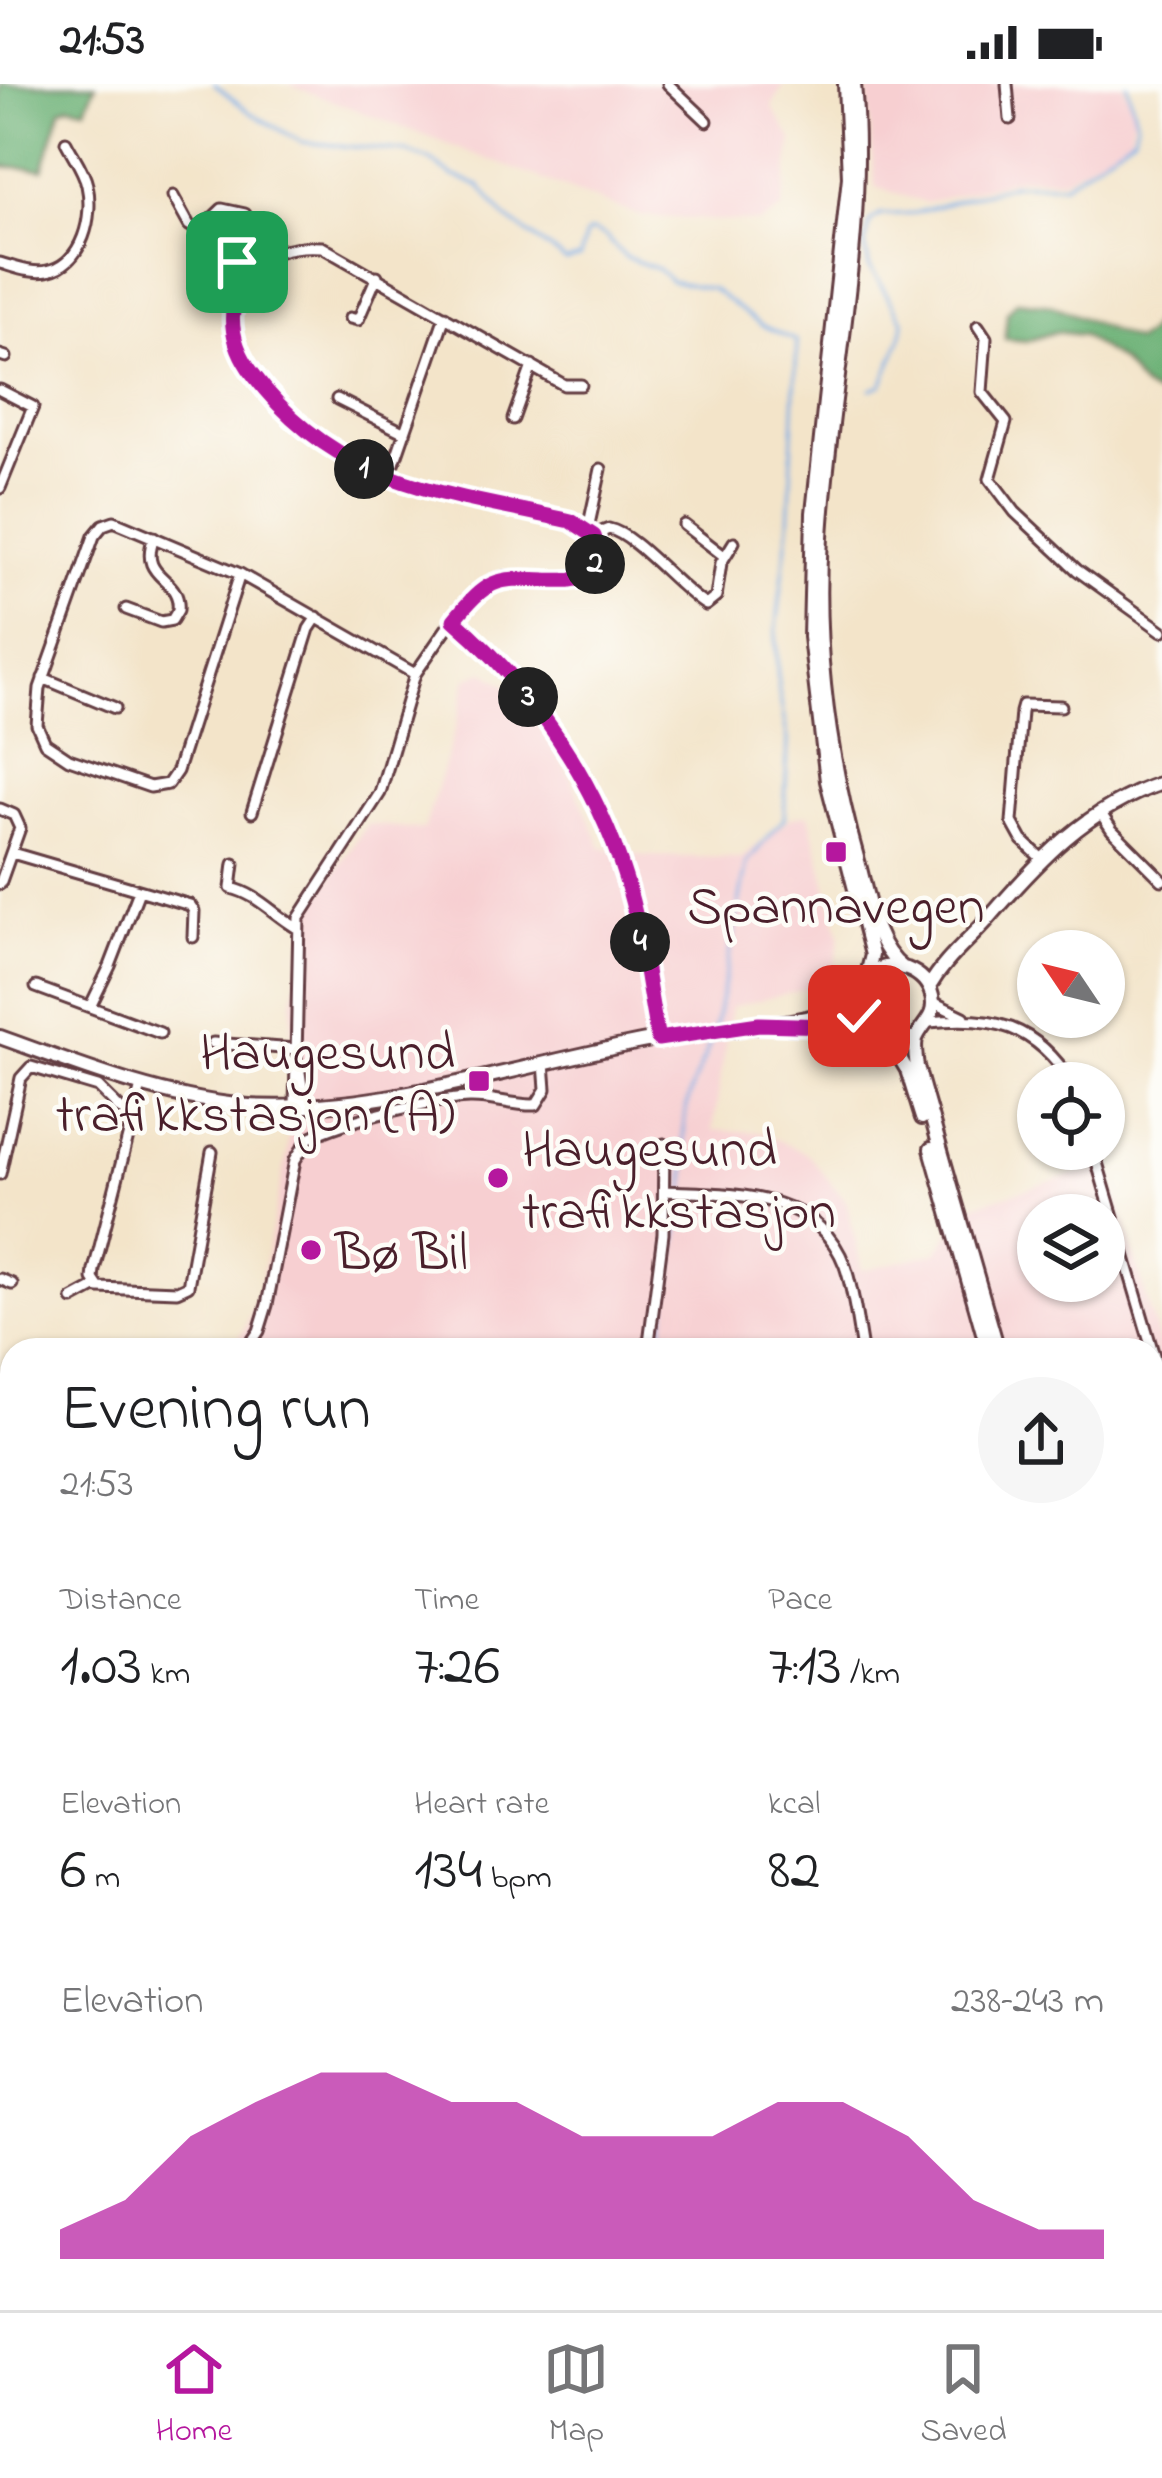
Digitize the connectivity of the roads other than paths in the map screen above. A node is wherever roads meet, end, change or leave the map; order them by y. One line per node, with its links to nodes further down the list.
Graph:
1 (668, 84): 5 (street)
2 (849, 84): 51 (main road); 52 (main road)
3 (1007, 84): 4 (street)
4 (1010, 119)
5 (707, 121)
6 (66, 142): 8 (street)
7 (173, 196): 9 (street)
8 (0, 263)
9 (247, 272): 10 (street); 22 (street)
10 (377, 276): 11 (street); 12 (street)
11 (445, 316): 14 (street); 19 (street)
12 (350, 318)
13 (978, 326): 33 (street)
14 (532, 366): 15 (street); 18 (street)
15 (581, 385)
16 (0, 390): 20 (street)
17 (337, 399): 19 (street)
18 (513, 419)
19 (405, 433): 22 (street)
20 (5, 460): 23 (street)
21 (601, 470): 25 (street)
22 (389, 478): 25 (street)
23 (0, 488)
24 (684, 525): 28 (street)
25 (591, 532): 28 (street); 32 (street)
26 (154, 537): 29 (street); 30 (street); 35 (street)
27 (734, 542): 28 (street)
28 (724, 556)
29 (240, 574): 31 (street); 35 (street)
30 (125, 609)
31 (317, 616): 34 (street); 40 (street)
32 (454, 620): 34 (street); 64 (street)
33 (1162, 631)
34 (415, 674): 48 (street)
35 (43, 678): 37 (street)
36 (1061, 706): 43 (street)
37 (115, 708)
38 (1162, 783): 41 (main road)
39 (0, 809): 42 (street)
40 (252, 812)
41 (1100, 812): 43 (main road); 45 (street)
42 (12, 853): 46 (street); 47 (street)
43 (1041, 858): 50 (main road)
44 (234, 864): 48 (street)
45 (1162, 880)
46 (0, 884)
47 (139, 891): 49 (street); 56 (street)
48 (297, 928): 67 (street)
49 (193, 937)
50 (957, 949): 51 (main road); 54 (main road)
51 (908, 970): 52 (main road); 54 (main road)
52 (865, 982): 55 (main road)
53 (36, 987): 56 (street)
54 (931, 994): 57 (street); 58 (main road)
55 (858, 999): 59 (main road); 60 (main road)
56 (90, 1007): 61 (street)
57 (964, 1017): 58 (street); 68 (street)
58 (929, 1022): 63 (main road)
59 (759, 1024): 60 (main road); 64 (main road)
60 (864, 1027): 66 (main road)
61 (160, 1033)
62 (0, 1037): 70 (main road)
63 (916, 1037): 66 (main road); 86 (main road)
64 (658, 1039): 69 (main road)
65 (213, 1042): 67 (street)
66 (890, 1043): 85 (main road)
67 (296, 1049): 71 (street)
68 (1058, 1062)
69 (544, 1063): 71 (main road); 82 (street)
70 (141, 1086): 71 (main road); 72 (street)
71 (300, 1106)
72 (134, 1116): 76 (street); 80 (street)
73 (664, 1144): 77 (street)
74 (212, 1152): 80 (street)
75 (1099, 1170): 87 (street)
76 (0, 1174)
77 (665, 1191): 83 (street); 84 (street)
78 (0, 1279): 79 (street)
79 (12, 1283)
80 (97, 1286): 81 (street)
81 (73, 1299)
82 (252, 1338)
83 (650, 1338)
84 (859, 1338)
85 (985, 1338)
86 (995, 1338)
87 (1149, 1338)

